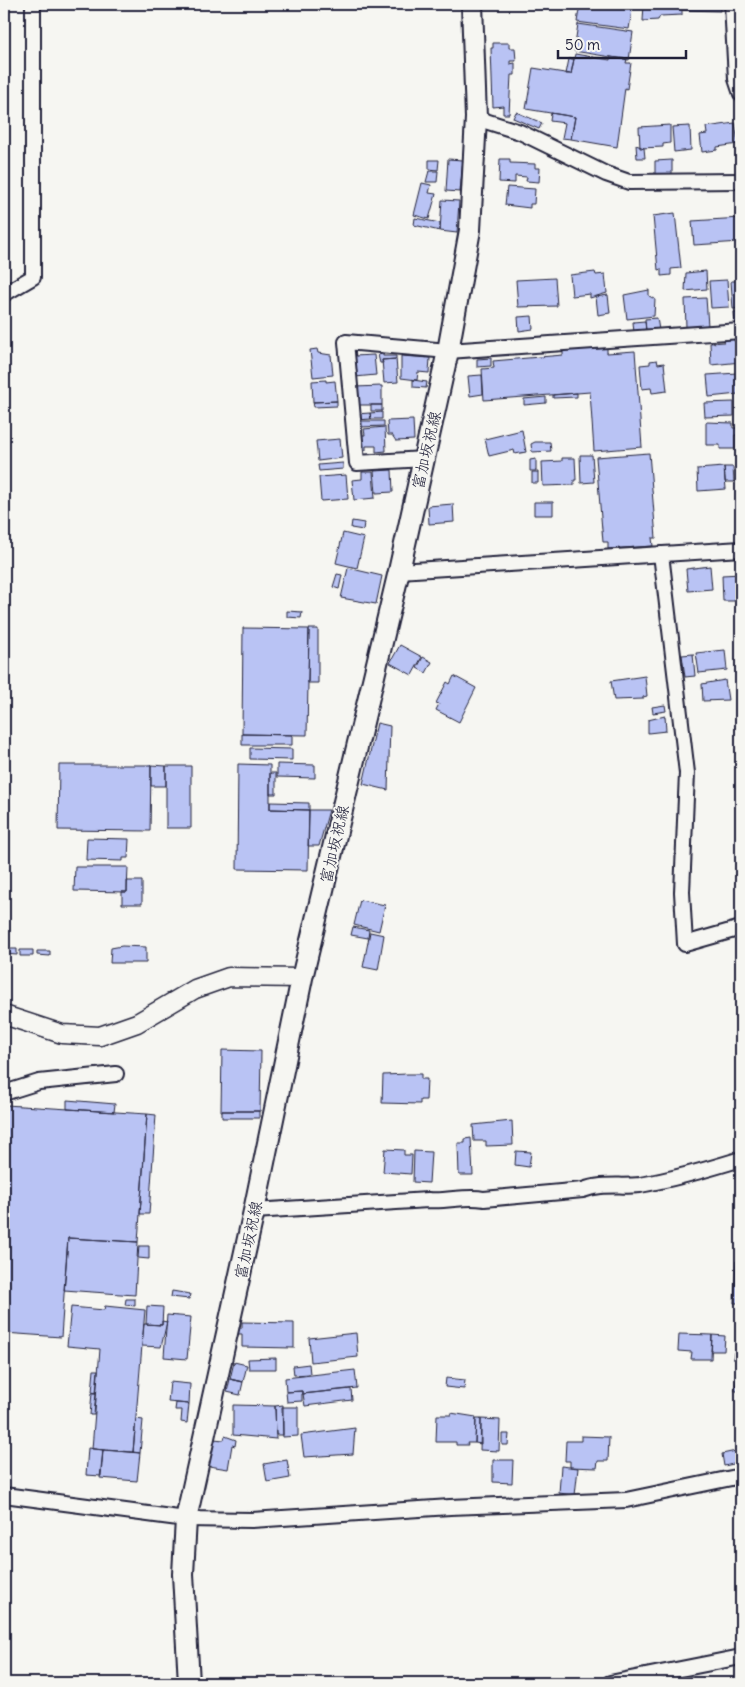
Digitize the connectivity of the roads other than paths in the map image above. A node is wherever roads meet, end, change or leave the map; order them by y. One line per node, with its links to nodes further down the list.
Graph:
1 (34, 4): 7 (street)
2 (472, 4): 5 (main road, 富加坂祝線)
3 (732, 4): 4 (street)
4 (741, 94)
5 (476, 118): 6 (street); 9 (main road, 富加坂祝線)
6 (741, 181)
7 (4, 294)
8 (741, 331): 9 (street)
9 (448, 351): 10 (main road, 富加坂祝線); 10 (street)
10 (424, 459): 13 (main road, 富加坂祝線)
11 (741, 549): 12 (street)
12 (661, 554): 13 (street); 14 (street)
13 (399, 571): 15 (main road, 富加坂祝線)
14 (741, 928)
15 (302, 978): 16 (street); 20 (main road, 富加坂祝線)
16 (4, 1015)
17 (116, 1074): 18 (street)
18 (4, 1093)
19 (741, 1159): 20 (street)
20 (254, 1211): 23 (main road, 富加坂祝線)
21 (741, 1476): 23 (street)
22 (4, 1495): 23 (street)
23 (186, 1519): 25 (main road, 富加坂祝線)
24 (741, 1657): 26 (street)
25 (189, 1683)
26 (610, 1683)

